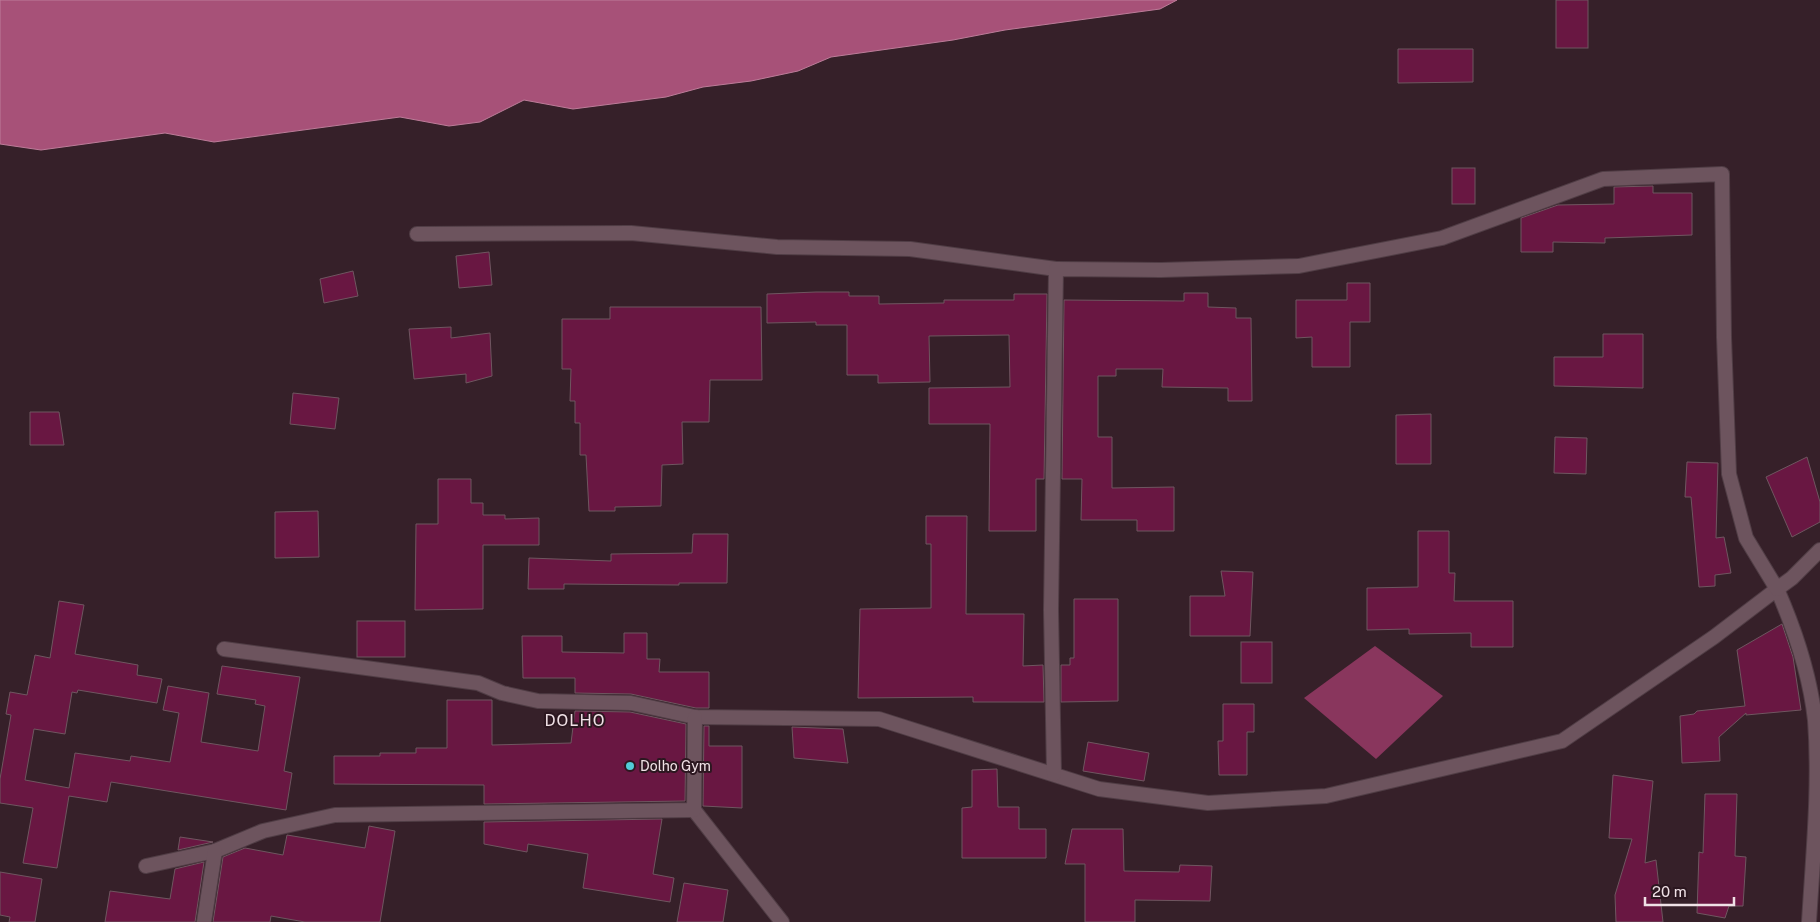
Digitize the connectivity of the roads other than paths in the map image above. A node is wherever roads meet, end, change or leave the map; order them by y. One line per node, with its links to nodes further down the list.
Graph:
1 (417, 234): 2 (street)
2 (1056, 269): 4 (street); 7 (street)
3 (1820, 550): 4 (street)
4 (1777, 589): 7 (street); 13 (street)
5 (224, 649): 6 (street)
6 (695, 717): 7 (street); 8 (street)
7 (1054, 774)
8 (694, 810): 9 (street); 12 (street)
9 (215, 851): 10 (street); 11 (street)
10 (146, 866)
11 (204, 922)
12 (782, 922)
13 (1808, 922)

